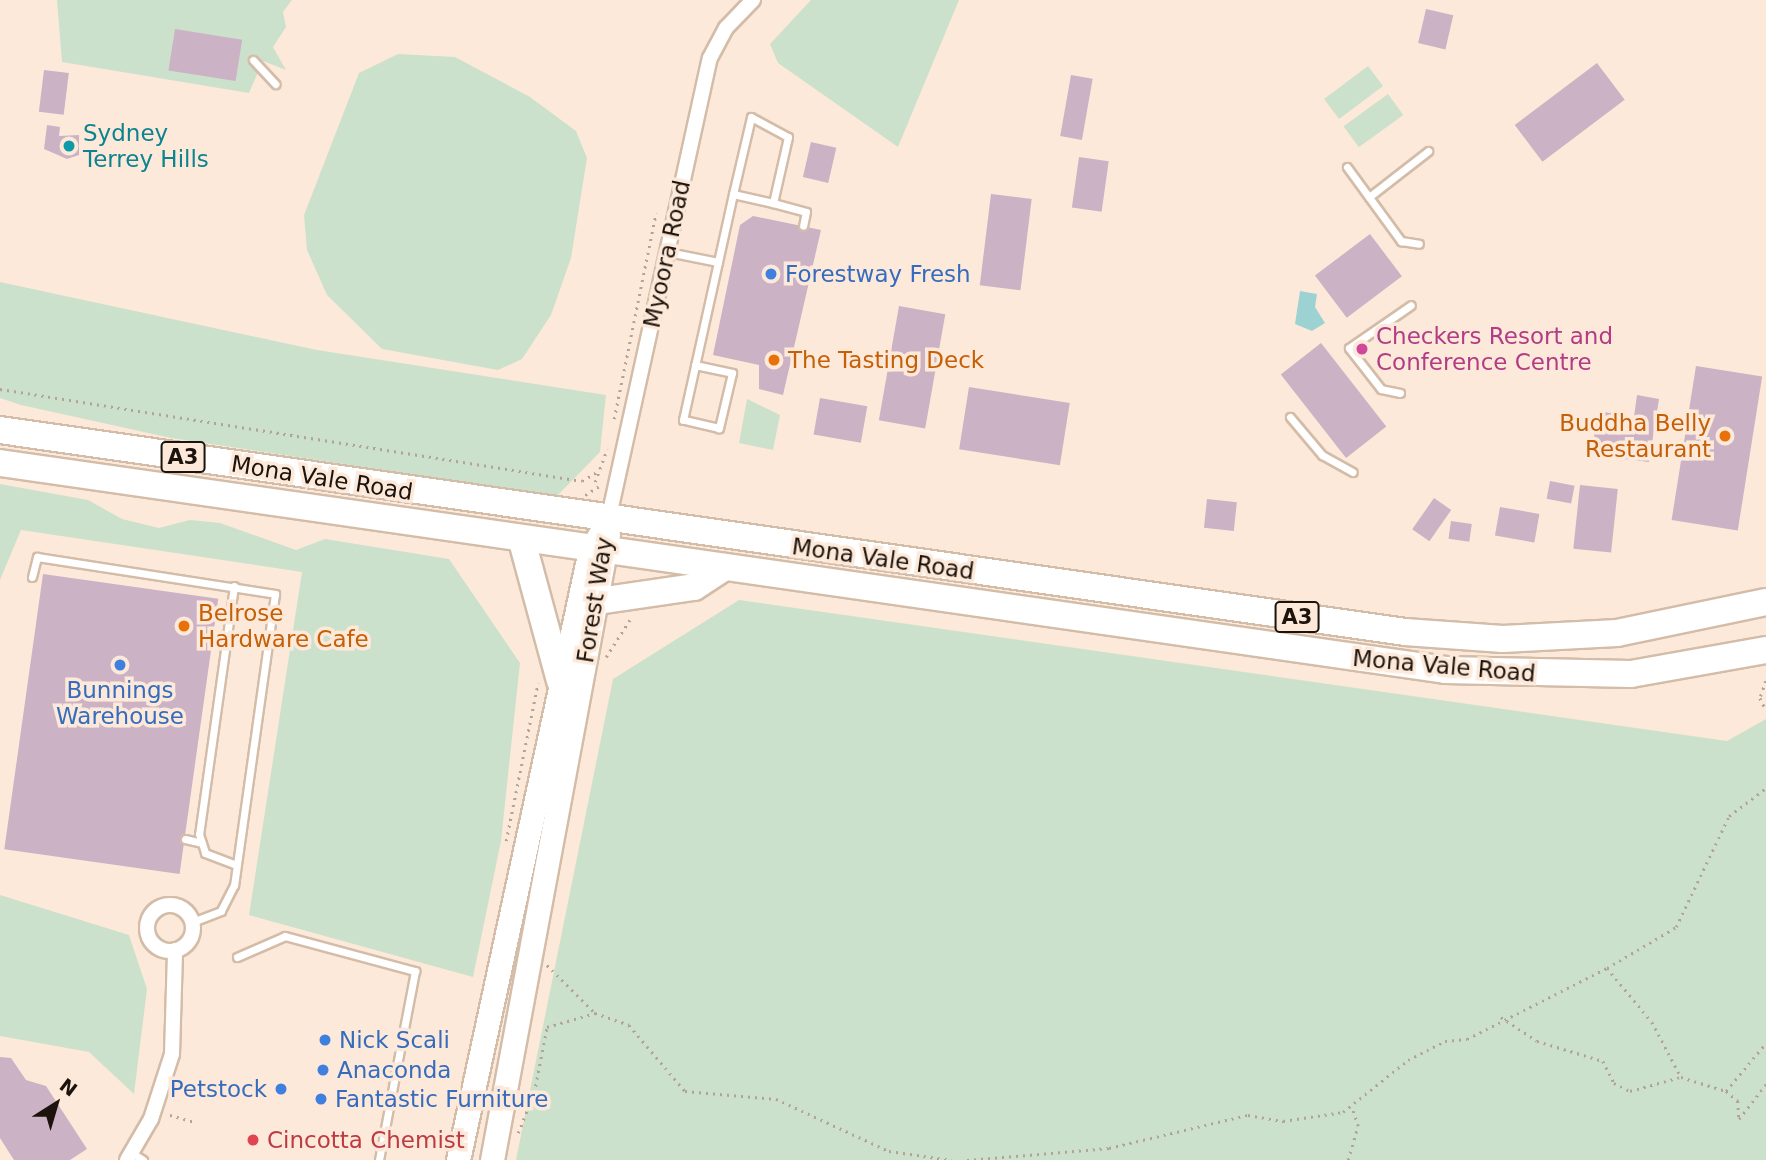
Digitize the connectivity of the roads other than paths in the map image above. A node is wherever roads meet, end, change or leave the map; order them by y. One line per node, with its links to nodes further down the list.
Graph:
1 (753, 0): 11 (street, Myoora Road)
2 (253, 60): 3 (lane)
3 (275, 84)
4 (1428, 151): 7 (lane)
5 (1347, 167): 7 (lane)
6 (733, 194): 8 (lane); 8 (lane); 12 (lane)
7 (1369, 197): 10 (lane)
8 (773, 203): 9 (lane)
9 (803, 226)
10 (1419, 244)
11 (668, 252): 12 (lane); 20 (street, Myoora Road)
12 (718, 262): 14 (lane)
13 (1411, 305): 15 (lane)
14 (695, 365): 14 (lane)
15 (1400, 393)
16 (1290, 416): 19 (lane)
17 (0, 430): 20 (highway, Mona Vale Road / A3)
18 (0, 463): 21 (highway, Mona Vale Road / A3)
19 (1353, 472)
20 (608, 521): 22 (main road, Forest Way); 27 (highway, Mona Vale Road / A3)
21 (522, 541): 22 (highway, Mona Vale Road / A3); 29 (highway)
22 (599, 552): 23 (highway, Mona Vale Road / A3); 26 (main road, Forest Way); 29 (main road, Forest Way)
23 (725, 567): 26 (highway); 28 (highway, Mona Vale Road / A3)
24 (32, 577): 25 (lane)
25 (234, 586): 31 (lane); 32 (lane)
26 (598, 601): 39 (main road, Forest Way)
27 (1766, 602)
28 (1766, 650)
29 (560, 681): 38 (main road, Forest Way)
30 (185, 839): 31 (lane)
31 (202, 843): 32 (lane)
32 (236, 866): 33 (lane)
33 (192, 922): 34 (street); 34 (street)
34 (175, 950): 36 (street)
35 (237, 957): 37 (lane)
36 (134, 1158)
37 (379, 1160)
38 (458, 1160)
39 (492, 1160)

